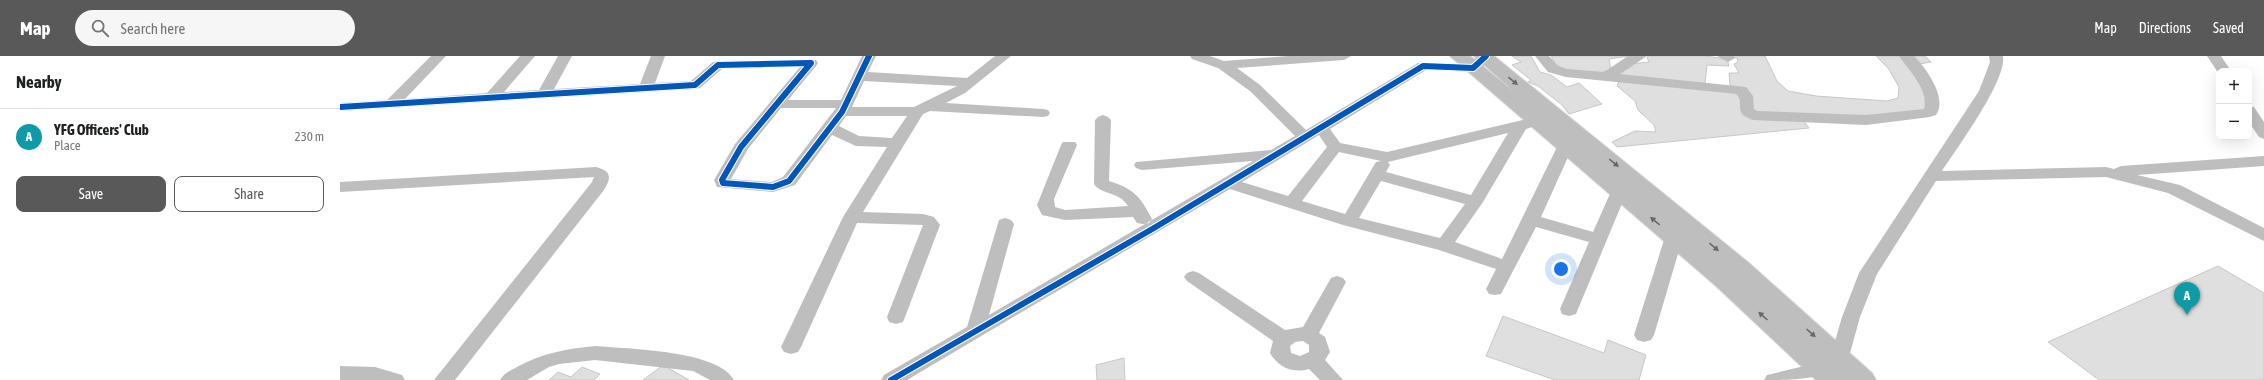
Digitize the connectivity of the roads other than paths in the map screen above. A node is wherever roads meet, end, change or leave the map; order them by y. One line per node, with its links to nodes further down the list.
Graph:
1 (439, 56): 24 (street)
2 (528, 56): 23 (street)
3 (565, 56): 22 (street)
4 (658, 56): 21 (street)
5 (869, 56): 18 (street)
6 (1004, 56): 20 (street)
7 (1197, 56): 16 (street)
8 (1344, 56): 14 (street)
9 (1542, 56): 19 (street)
10 (1640, 56): 19 (street)
11 (1906, 56): 19 (street)
12 (1996, 56): 47 (street)
13 (2214, 56): 17 (street)
14 (1253, 59): 16 (street)
15 (1477, 59): 32 (highway); 33 (street); 50 (highway, one-way to 50)
16 (1223, 65): 36 (street)
17 (2222, 68)
18 (859, 76): 20 (street); 27 (street)
19 (1607, 77)
20 (970, 82): 28 (street)
21 (646, 88): 22 (street); 25 (street)
22 (544, 94): 23 (street)
23 (491, 98): 24 (street)
24 (391, 104): 26 (street)
25 (778, 104): 27 (street); 34 (street)
26 (340, 107)
27 (844, 108): 28 (street); 34 (street)
28 (922, 108): 29 (street); 37 (street)
29 (1043, 113)
30 (2252, 115): 35 (street)
31 (1103, 120): 53 (street)
32 (1530, 124): 39 (highway); 42 (street); 51 (street)
33 (1321, 127): 36 (street); 40 (street)
34 (830, 128): 37 (street)
35 (2264, 134)
36 (1304, 137): 41 (street)
37 (896, 143): 54 (street)
38 (1069, 145): 53 (street)
39 (1565, 146): 50 (highway); 55 (street)
40 (1335, 147): 42 (street); 52 (street)
41 (1274, 155): 44 (street); 48 (street)
42 (1387, 157): 46 (street)
43 (2264, 161): 45 (street)
44 (1142, 165)
45 (2106, 172): 47 (street); 59 (street)
46 (1376, 174): 51 (street); 56 (street)
47 (1932, 176): 75 (street)
48 (1228, 183): 52 (street); 58 (street)
49 (340, 187): 78 (street)
50 (1629, 188): 60 (highway, one-way to 50); 61 (street); 75 (highway, one-way to 75)
51 (1475, 202): 62 (street)
52 (1291, 203): 56 (street)
53 (1138, 211): 58 (street)
54 (850, 217): 68 (street); 73 (street)
55 (1531, 220): 61 (street); 63 (street)
56 (1350, 221): 62 (street)
57 (1005, 224): 69 (street)
58 (1148, 231): 69 (street)
59 (2264, 234)
60 (1674, 237): 71 (street); 75 (highway, one-way to 60)
61 (1598, 239): 67 (street)
62 (1444, 245): 63 (street)
63 (1508, 267): 66 (street)
64 (1193, 277): 72 (street)
65 (1337, 282): 70 (street)
66 (1495, 289)
67 (1569, 309)
68 (896, 317)
69 (975, 332): 81 (street)
70 (1308, 335): 72 (street); 74 (street)
71 (1644, 335)
72 (1284, 339): 74 (street)
73 (791, 347)
74 (1312, 360): 82 (street)
75 (1832, 369): 83 (street); 84 (highway)
76 (340, 374): 77 (street)
77 (395, 380)
78 (444, 380)
79 (510, 380): 80 (street)
80 (724, 380)
81 (891, 380)
82 (1334, 380)
83 (1774, 380)
84 (1863, 380)

